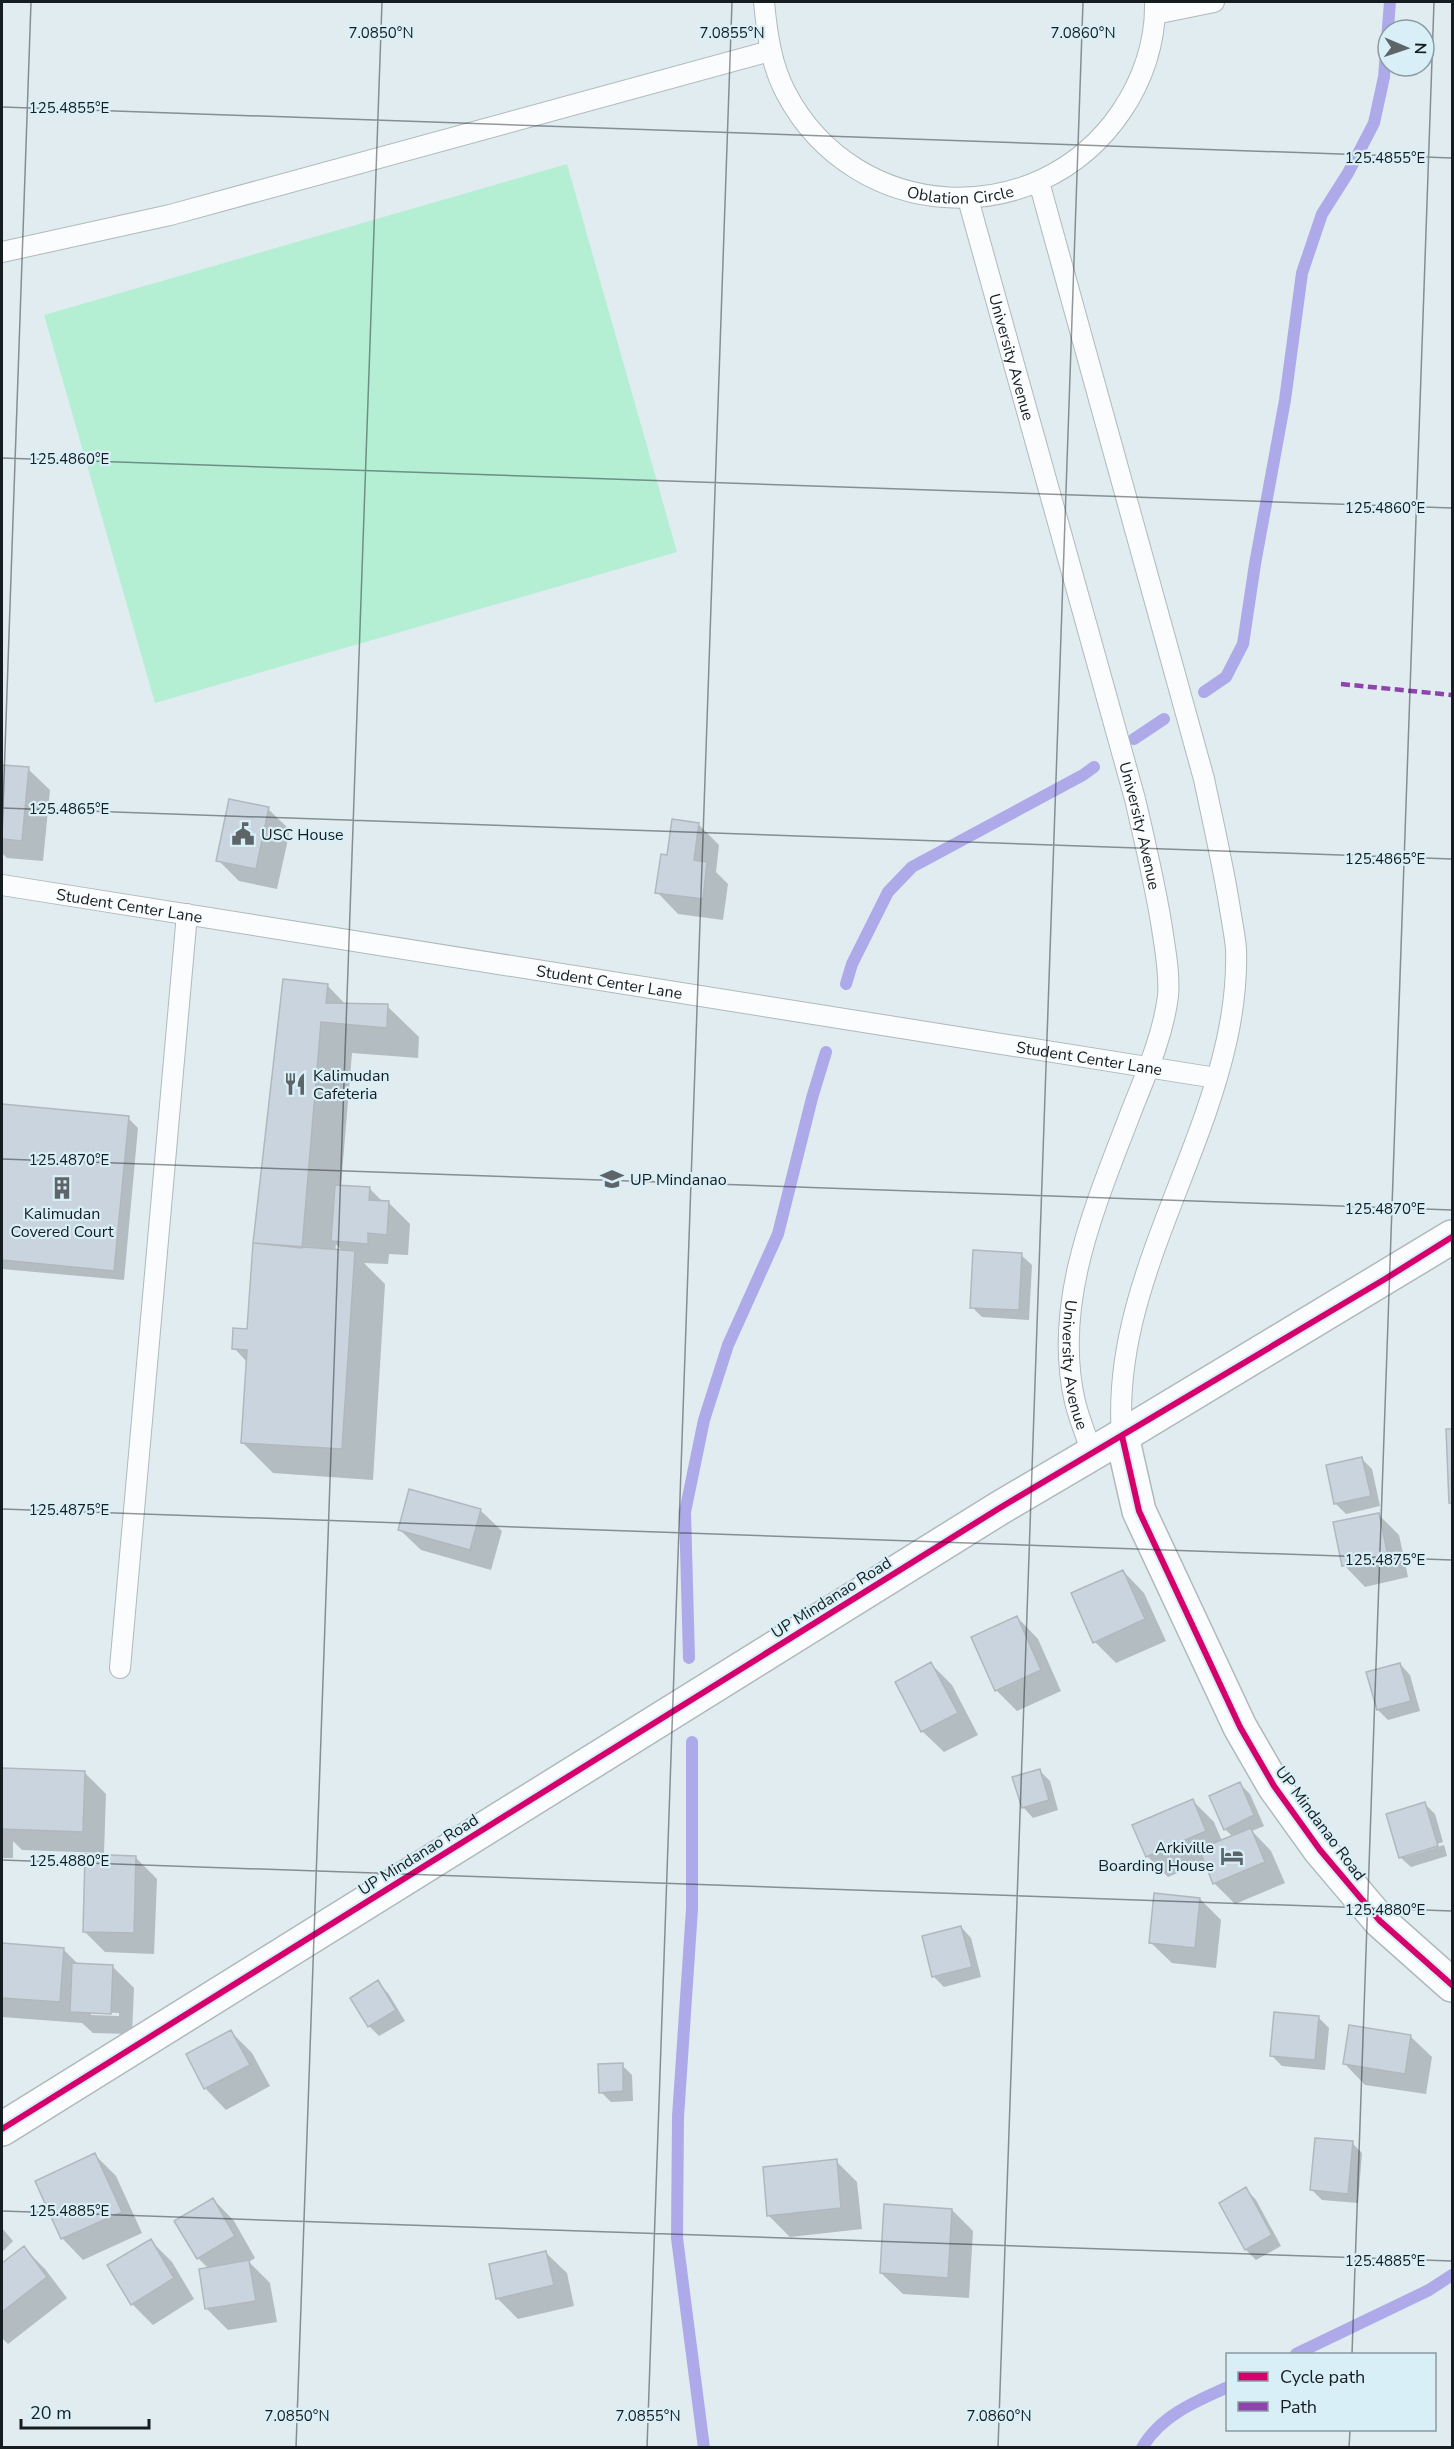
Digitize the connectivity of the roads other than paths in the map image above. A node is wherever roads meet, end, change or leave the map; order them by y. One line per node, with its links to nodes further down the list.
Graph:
1 (764, 2): 4 (lane, Oblation Circle)
2 (1214, 2): 3 (lane)
3 (1155, 8): 5 (lane, Oblation Circle)
4 (770, 51): 6 (lane, Oblation Circle); 7 (lane)
5 (1039, 182): 6 (lane, Oblation Circle); 11 (lane)
6 (968, 199): 10 (lane, University Avenue)
7 (2, 252)
8 (2, 885): 9 (lane, Student Center Lane)
9 (187, 914): 10 (lane, Student Center Lane); 16 (lane)
10 (1149, 1067): 11 (lane, Student Center Lane); 14 (lane, University Avenue)
11 (1216, 1078): 13 (lane)
12 (1452, 1237): 13 (street)
13 (1122, 1436): 14 (street, UP Mindanao Road); 15 (street, UP Mindanao Road)
14 (1092, 1454): 15 (street, UP Mindanao Road); 18 (street, UP Mindanao Road)
15 (1139, 1510): 17 (street, UP Mindanao Road)
16 (120, 1668)
17 (1452, 1986)
18 (2, 2128)

